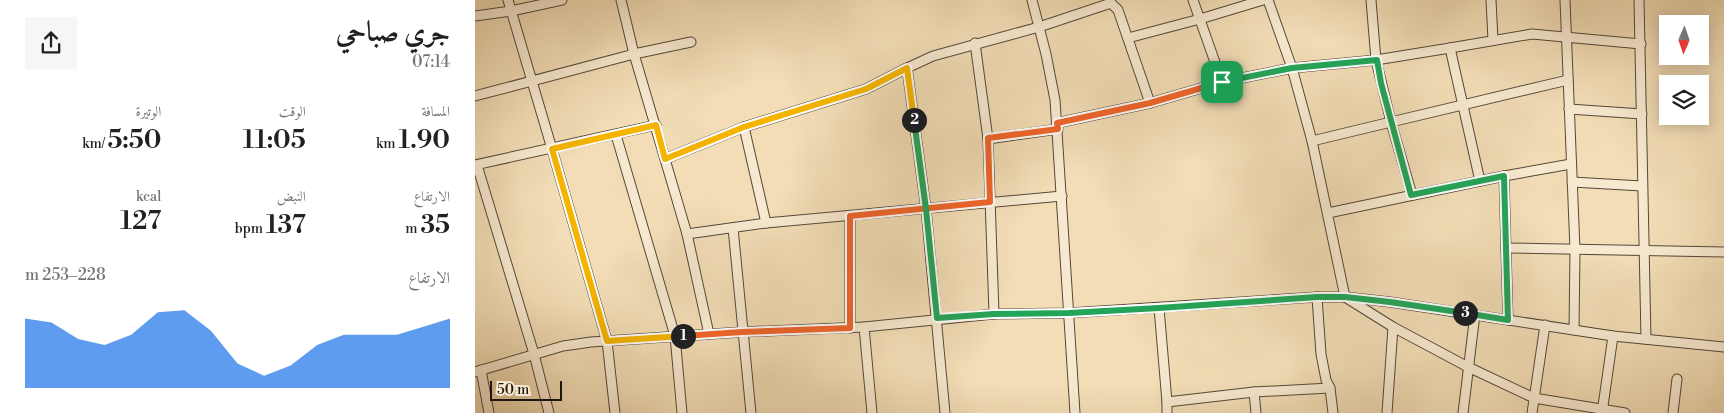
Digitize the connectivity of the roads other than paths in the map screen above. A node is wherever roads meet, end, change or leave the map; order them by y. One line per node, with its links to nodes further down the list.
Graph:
1 (508, 0): 12 (street)
2 (561, 0): 12 (street)
3 (621, 0): 23 (street)
4 (1032, 0): 15 (street)
5 (1193, 0): 14 (street)
6 (1263, 0): 14 (street)
7 (1268, 0): 26 (street)
8 (1371, 0): 24 (street)
9 (1491, 0): 18 (street)
10 (1565, 0): 16 (street)
11 (1639, 0): 21 (street)
12 (511, 11): 13 (street); 28 (street)
13 (475, 16)
14 (1200, 19): 17 (street); 29 (street)
15 (1039, 27): 17 (street); 20 (street); 37 (street)
16 (1567, 36): 18 (street); 21 (street); 27 (street)
17 (1128, 38): 31 (street)
18 (1493, 40): 22 (street)
19 (691, 42): 23 (street)
20 (975, 44): 25 (street); 40 (street)
21 (1641, 44): 34 (street)
22 (1450, 48): 24 (street); 32 (street)
23 (634, 54): 28 (street); 36 (street)
24 (1377, 60): 26 (street); 35 (street)
25 (907, 68): 38 (street); 53 (street)
26 (1292, 68): 29 (street); 41 (street)
27 (1568, 80): 32 (street); 33 (street)
28 (531, 81): 30 (street); 42 (street)
29 (1222, 82): 31 (street)
30 (475, 96)
31 (1150, 103): 37 (street)
32 (1462, 105): 35 (street); 47 (street)
33 (1569, 109): 34 (street); 44 (street)
34 (1642, 114): 49 (street)
35 (1391, 122): 41 (street); 50 (street)
36 (656, 125): 39 (street); 43 (street)
37 (1058, 126): 40 (street); 51 (street)
38 (744, 127): 43 (street); 56 (street)
39 (616, 135): 42 (street); 78 (street)
40 (988, 138): 52 (street)
41 (1312, 141): 54 (street)
42 (552, 149): 45 (street); 81 (street)
43 (665, 159): 58 (street)
44 (1571, 164): 46 (street); 48 (street)
45 (476, 165): 83 (street)
46 (1504, 176): 47 (street); 59 (street)
47 (1480, 181): 50 (street)
48 (1572, 182): 49 (street); 60 (street)
49 (1643, 186): 61 (street)
50 (1411, 195): 54 (street)
51 (1062, 196): 52 (street); 66 (street)
52 (990, 202): 53 (street); 67 (street)
53 (926, 209): 55 (street); 69 (street)
54 (1328, 212): 64 (street)
55 (850, 216): 56 (street); 74 (street)
56 (766, 223): 57 (street)
57 (733, 228): 58 (street); 76 (street)
58 (687, 234): 77 (street)
59 (1506, 248): 60 (street); 70 (street)
60 (1575, 250): 61 (street); 75 (street)
61 (1644, 252): 62 (street); 80 (street)
62 (1724, 252)
63 (1317, 297): 64 (street); 65 (street); 87 (street)
64 (1345, 297): 68 (street); 73 (street)
65 (1159, 308): 66 (street); 90 (street)
66 (1069, 313): 67 (street); 99 (street)
67 (994, 314): 69 (street)
68 (1475, 314): 70 (street); 84 (street)
69 (937, 318): 72 (street); 98 (street)
70 (1508, 320): 71 (street)
71 (1545, 325): 75 (street); 89 (street)
72 (864, 326): 74 (street); 97 (street)
73 (1393, 327): 84 (street); 103 (street)
74 (850, 328): 76 (street)
75 (1573, 330): 79 (street)
76 (742, 332): 77 (street); 96 (street)
77 (709, 334): 78 (street)
78 (675, 336): 81 (street); 95 (street)
79 (1613, 336): 80 (street); 91 (street)
80 (1646, 339): 82 (street)
81 (607, 341): 83 (street); 94 (street)
82 (1724, 347)
83 (534, 354): 85 (street); 93 (street)
84 (1468, 367): 89 (street); 104 (street)
85 (478, 371): 92 (street)
86 (1677, 379): 107 (street)
87 (1330, 388): 88 (street); 102 (street)
88 (1254, 392): 90 (street); 101 (street)
89 (1534, 398): 91 (street); 105 (street)
90 (1167, 402): 100 (street)
91 (1603, 412): 106 (street)
92 (489, 413)
93 (549, 413)
94 (615, 413)
95 (682, 413)
96 (751, 413)
97 (872, 413)
98 (945, 413)
99 (1075, 413)
100 (1167, 413)
101 (1256, 413)
102 (1333, 413)
103 (1387, 413)
104 (1463, 413)
105 (1531, 413)
106 (1625, 413)
107 (1673, 413)

